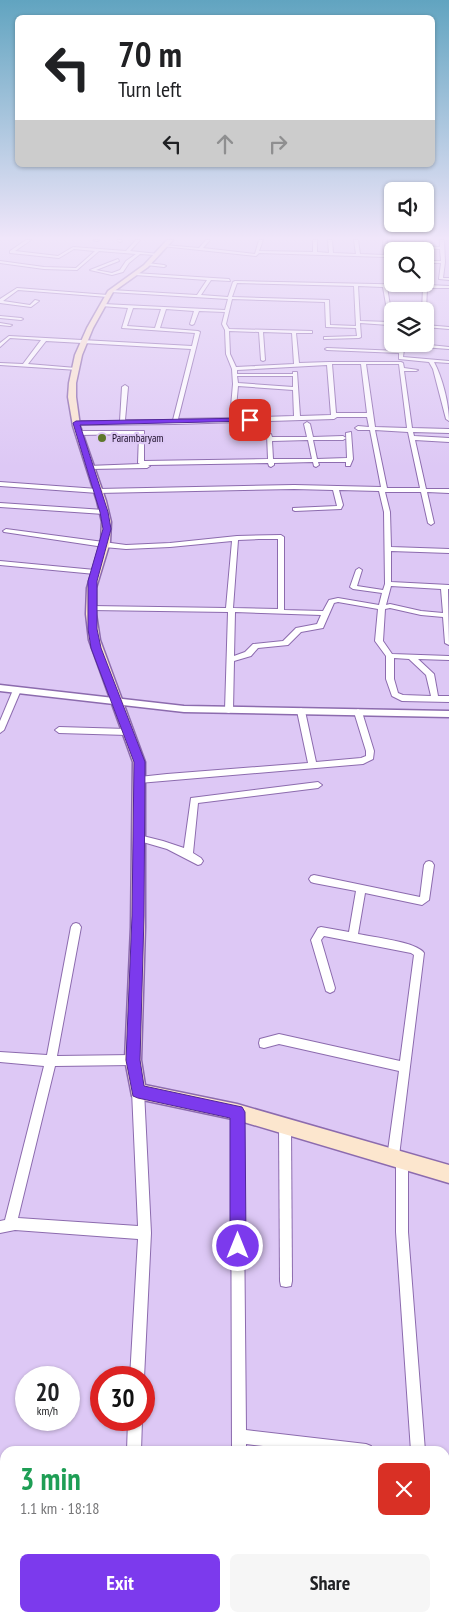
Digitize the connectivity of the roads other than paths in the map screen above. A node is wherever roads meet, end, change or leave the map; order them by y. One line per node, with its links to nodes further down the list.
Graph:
1 (97, 316): 24 (main road)
2 (128, 316): 17 (street)
3 (161, 316): 17 (street)
4 (195, 316): 11 (street)
5 (227, 316): 18 (street)
6 (327, 316): 14 (street)
7 (358, 316): 14 (street)
8 (0, 317): 9 (street)
9 (21, 319)
10 (0, 324): 13 (street)
11 (192, 324)
12 (384, 324): 14 (street)
13 (10, 325)
14 (359, 325): 22 (street)
15 (434, 327): 16 (street)
16 (449, 328)
17 (157, 329): 27 (street)
18 (228, 330): 19 (street); 41 (street)
19 (261, 332): 20 (street); 31 (street)
20 (294, 332): 21 (street); 38 (street)
21 (310, 332)
22 (326, 338)
23 (44, 340): 24 (street); 25 (street); 37 (street)
24 (84, 342): 27 (street); 39 (main road)
25 (0, 346)
26 (434, 346): 28 (street)
27 (194, 348): 50 (street)
28 (449, 348)
29 (327, 349): 30 (street)
30 (401, 356): 32 (street); 35 (street); 40 (street); 56 (street)
31 (263, 360)
32 (430, 360): 33 (street); 48 (street)
33 (449, 362)
34 (329, 363): 35 (street); 38 (street); 45 (street)
35 (363, 363): 46 (street)
36 (0, 364): 37 (street)
37 (25, 365): 39 (street)
38 (298, 365): 41 (street)
39 (76, 369): 53 (main road)
40 (416, 370)
41 (234, 372): 42 (street); 44 (street)
42 (236, 384): 44 (street); 49 (street)
43 (125, 387): 51 (street)
44 (296, 389): 47 (street)
45 (334, 415): 46 (street); 47 (street)
46 (370, 415): 55 (street)
47 (296, 418): 49 (street)
48 (449, 419)
49 (232, 420): 50 (street)
50 (175, 422): 51 (street)
51 (122, 423): 53 (street)
52 (307, 424): 59 (street)
53 (78, 428): 66 (street); 67 (main road)
54 (358, 428): 55 (street)
55 (373, 429): 56 (street); 70 (street)
56 (410, 430): 57 (street); 61 (street)
57 (449, 432)
58 (349, 433): 65 (street)
59 (310, 438): 60 (street); 64 (street); 65 (street)
60 (343, 438)
61 (412, 438): 62 (street); 72 (street)
62 (449, 440)
63 (347, 460): 65 (street)
64 (271, 463): 65 (street); 66 (street); 67 (street)
65 (316, 463)
66 (141, 464): 67 (street)
67 (90, 466): 71 (main road)
68 (0, 484): 71 (street)
69 (336, 488): 70 (street); 71 (street); 75 (street)
70 (383, 489): 72 (street); 81 (street)
71 (98, 491): 76 (main road)
72 (425, 491): 73 (street); 77 (street)
73 (449, 491)
74 (0, 504): 76 (street)
75 (295, 509)
76 (104, 512): 80 (main road)
77 (431, 523)
78 (6, 531): 80 (street)
79 (235, 539): 80 (street); 91 (street); 92 (street)
80 (104, 544): 85 (main road)
81 (388, 549): 82 (street); 86 (street)
82 (449, 551)
83 (0, 563): 85 (street)
84 (359, 570): 88 (street)
85 (95, 572): 89 (main road)
86 (388, 584): 87 (street); 88 (street)
87 (447, 587): 95 (street)
88 (386, 592): 90 (street)
89 (91, 608): 91 (street); 106 (main road)
90 (382, 608): 94 (street); 95 (street); 98 (street)
91 (231, 610): 92 (street); 101 (street)
92 (281, 612): 93 (street)
93 (300, 612): 94 (street); 96 (street)
94 (325, 614): 96 (street)
95 (446, 615): 97 (street)
96 (305, 629): 101 (street)
97 (449, 643)
98 (390, 656): 99 (street); 104 (street)
99 (411, 657): 100 (street); 104 (street)
100 (449, 658)
101 (231, 659): 107 (street)
102 (0, 688): 103 (street)
103 (17, 690): 106 (street); 111 (street)
104 (435, 699): 105 (street)
105 (449, 699)
106 (116, 702): 107 (street); 113 (main road)
107 (229, 710): 108 (street)
108 (301, 711): 109 (street); 114 (street)
109 (358, 712): 110 (street); 114 (street)
110 (449, 714)
111 (0, 730)
112 (59, 730): 113 (street)
113 (127, 732): 115 (main road)
114 (313, 766): 115 (street)
115 (139, 780): 117 (main road)
116 (318, 785): 118 (street)
117 (139, 838): 118 (street); 128 (main road)
118 (188, 854): 119 (street)
119 (198, 861)
120 (429, 865): 122 (street)
121 (314, 879): 122 (street)
122 (361, 890): 124 (street)
123 (76, 927): 129 (street)
124 (353, 937): 125 (street); 130 (street)
125 (330, 988)
126 (264, 1044): 130 (street)
127 (0, 1057): 129 (street)
128 (133, 1060): 129 (street); 131 (main road)
129 (50, 1061): 136 (street)
130 (405, 1067): 134 (street)
131 (138, 1091): 132 (main road); 137 (street)
132 (237, 1112): 133 (main road); 141 (street)
133 (285, 1126): 134 (main road); 138 (street)
134 (398, 1159): 135 (main road); 145 (street)
135 (449, 1174)
136 (5, 1226): 137 (street)
137 (145, 1234): 139 (street)
138 (286, 1281)
139 (138, 1366)
140 (135, 1431): 142 (street)
141 (238, 1436): 143 (street); 144 (street)
142 (134, 1446)
143 (239, 1446)
144 (323, 1446)
145 (418, 1446)

